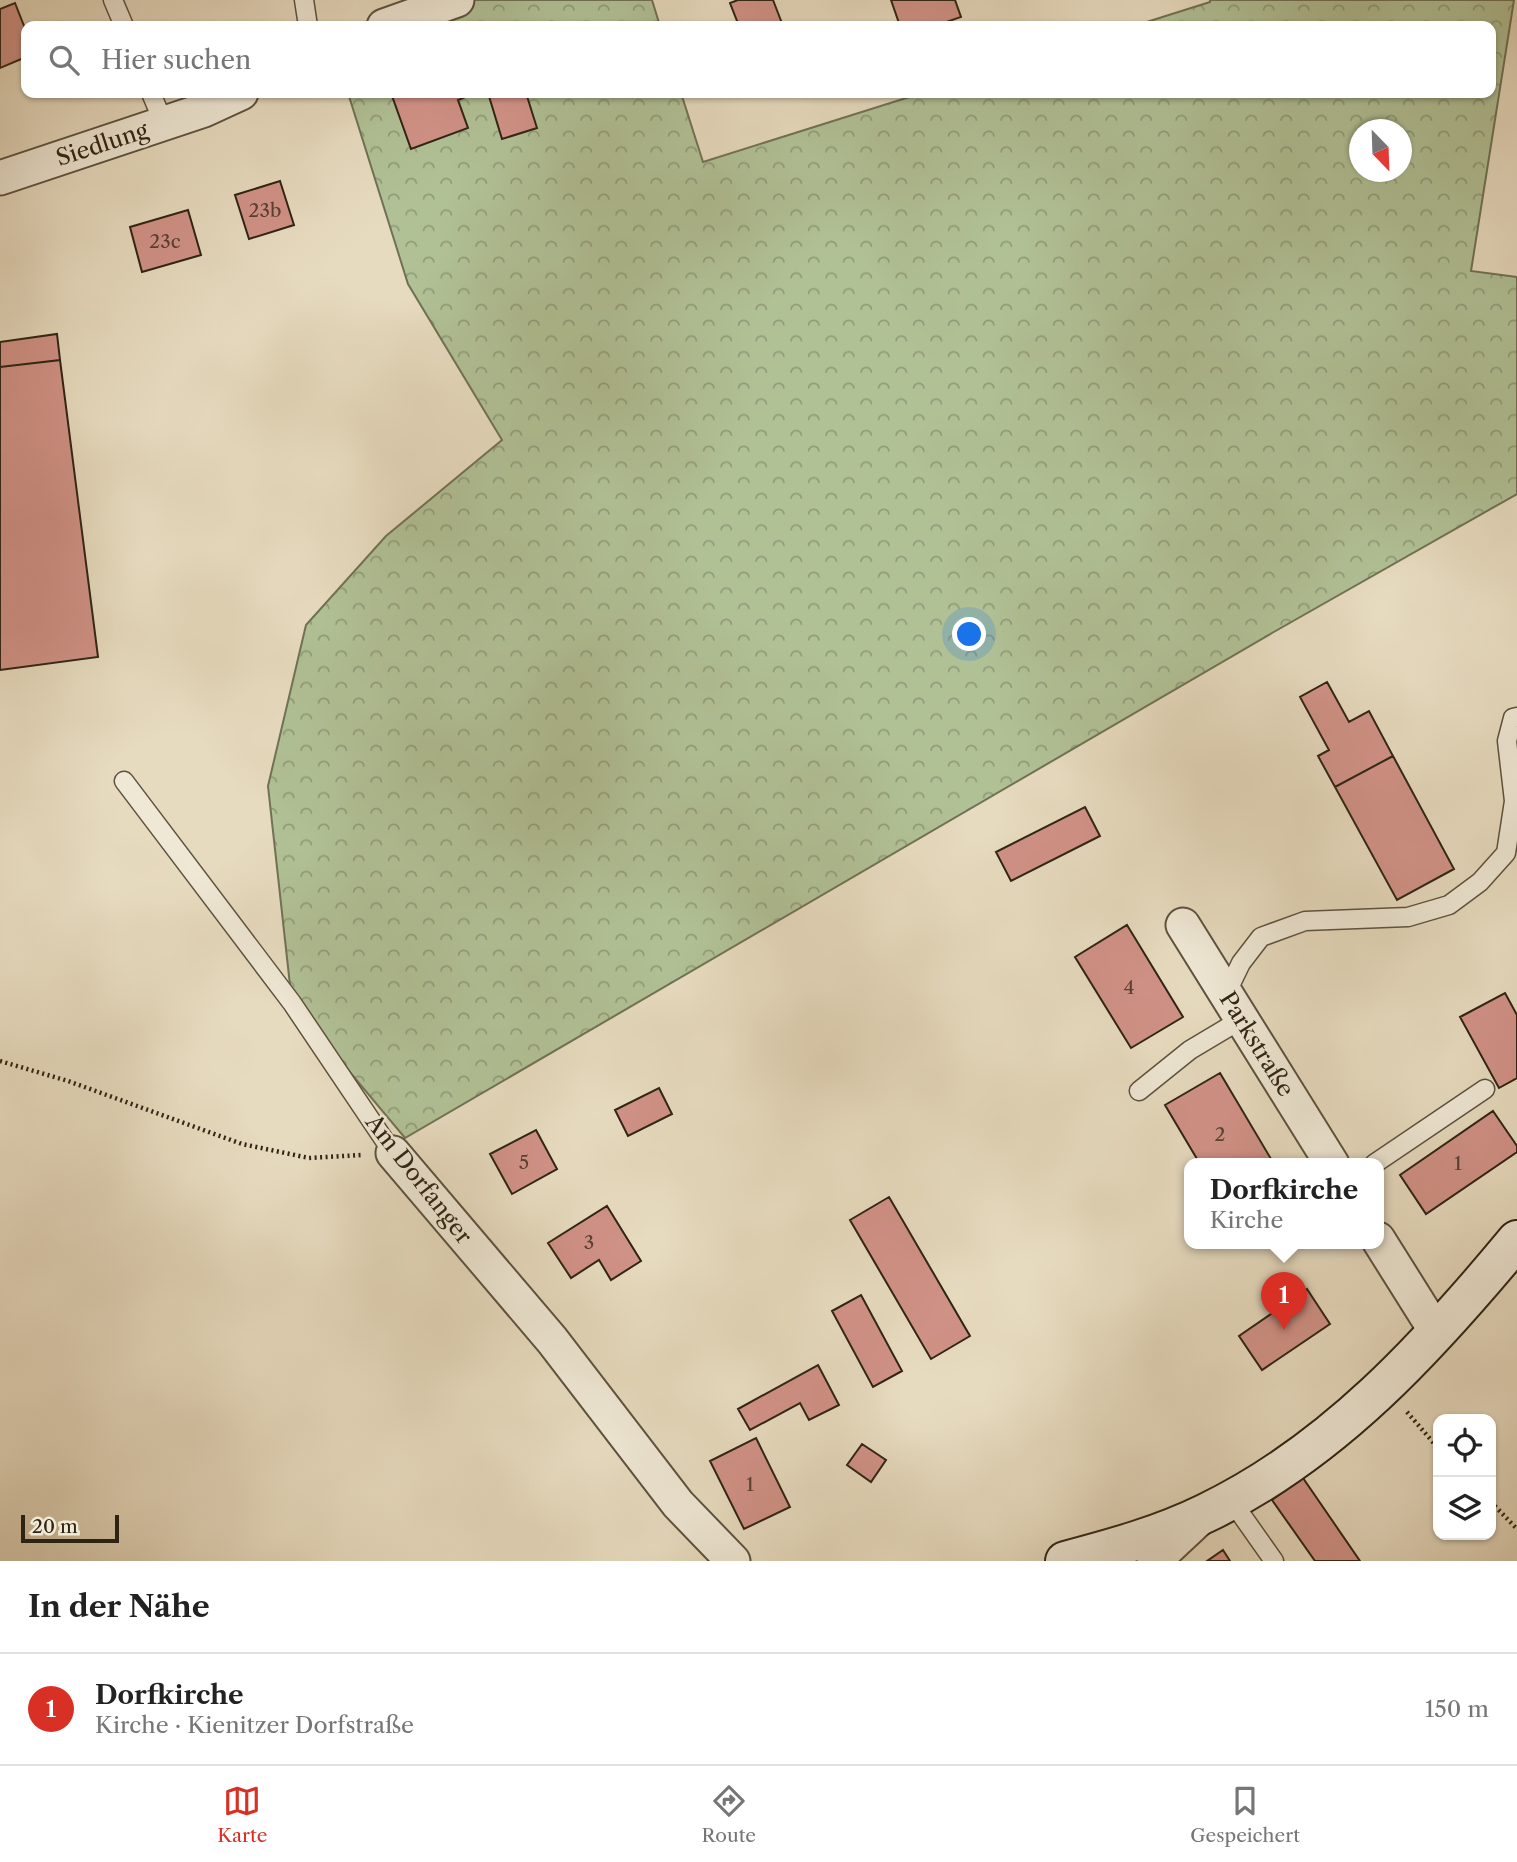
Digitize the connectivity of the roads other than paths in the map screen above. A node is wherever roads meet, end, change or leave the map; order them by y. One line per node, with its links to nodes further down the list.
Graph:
1 (113, 0): 4 (lane)
2 (303, 0): 5 (lane)
3 (457, 0): 6 (street)
4 (122, 21)
5 (307, 21)
6 (398, 21)
7 (153, 98): 9 (lane)
8 (231, 98): 9 (street, Siedlung)
9 (163, 124): 10 (street, Siedlung)
10 (0, 178)
11 (1517, 717): 14 (lane)
12 (124, 781): 17 (lane, Am Dorfanger)
13 (1183, 925): 14 (street, Parkstraße)
14 (1234, 1007): 16 (lane); 18 (street, Parkstraße)
15 (1485, 1089): 19 (lane)
16 (1139, 1091)
17 (393, 1153): 24 (street, Am Dorfanger)
18 (1328, 1158)
19 (1383, 1158)
20 (1517, 1240): 22 (street)
21 (1384, 1249): 22 (street)
22 (1437, 1333): 23 (street)
23 (1218, 1507): 25 (street); 26 (street); 27 (lane)
24 (733, 1561)
25 (1065, 1561)
26 (1154, 1561)
27 (1273, 1561)

